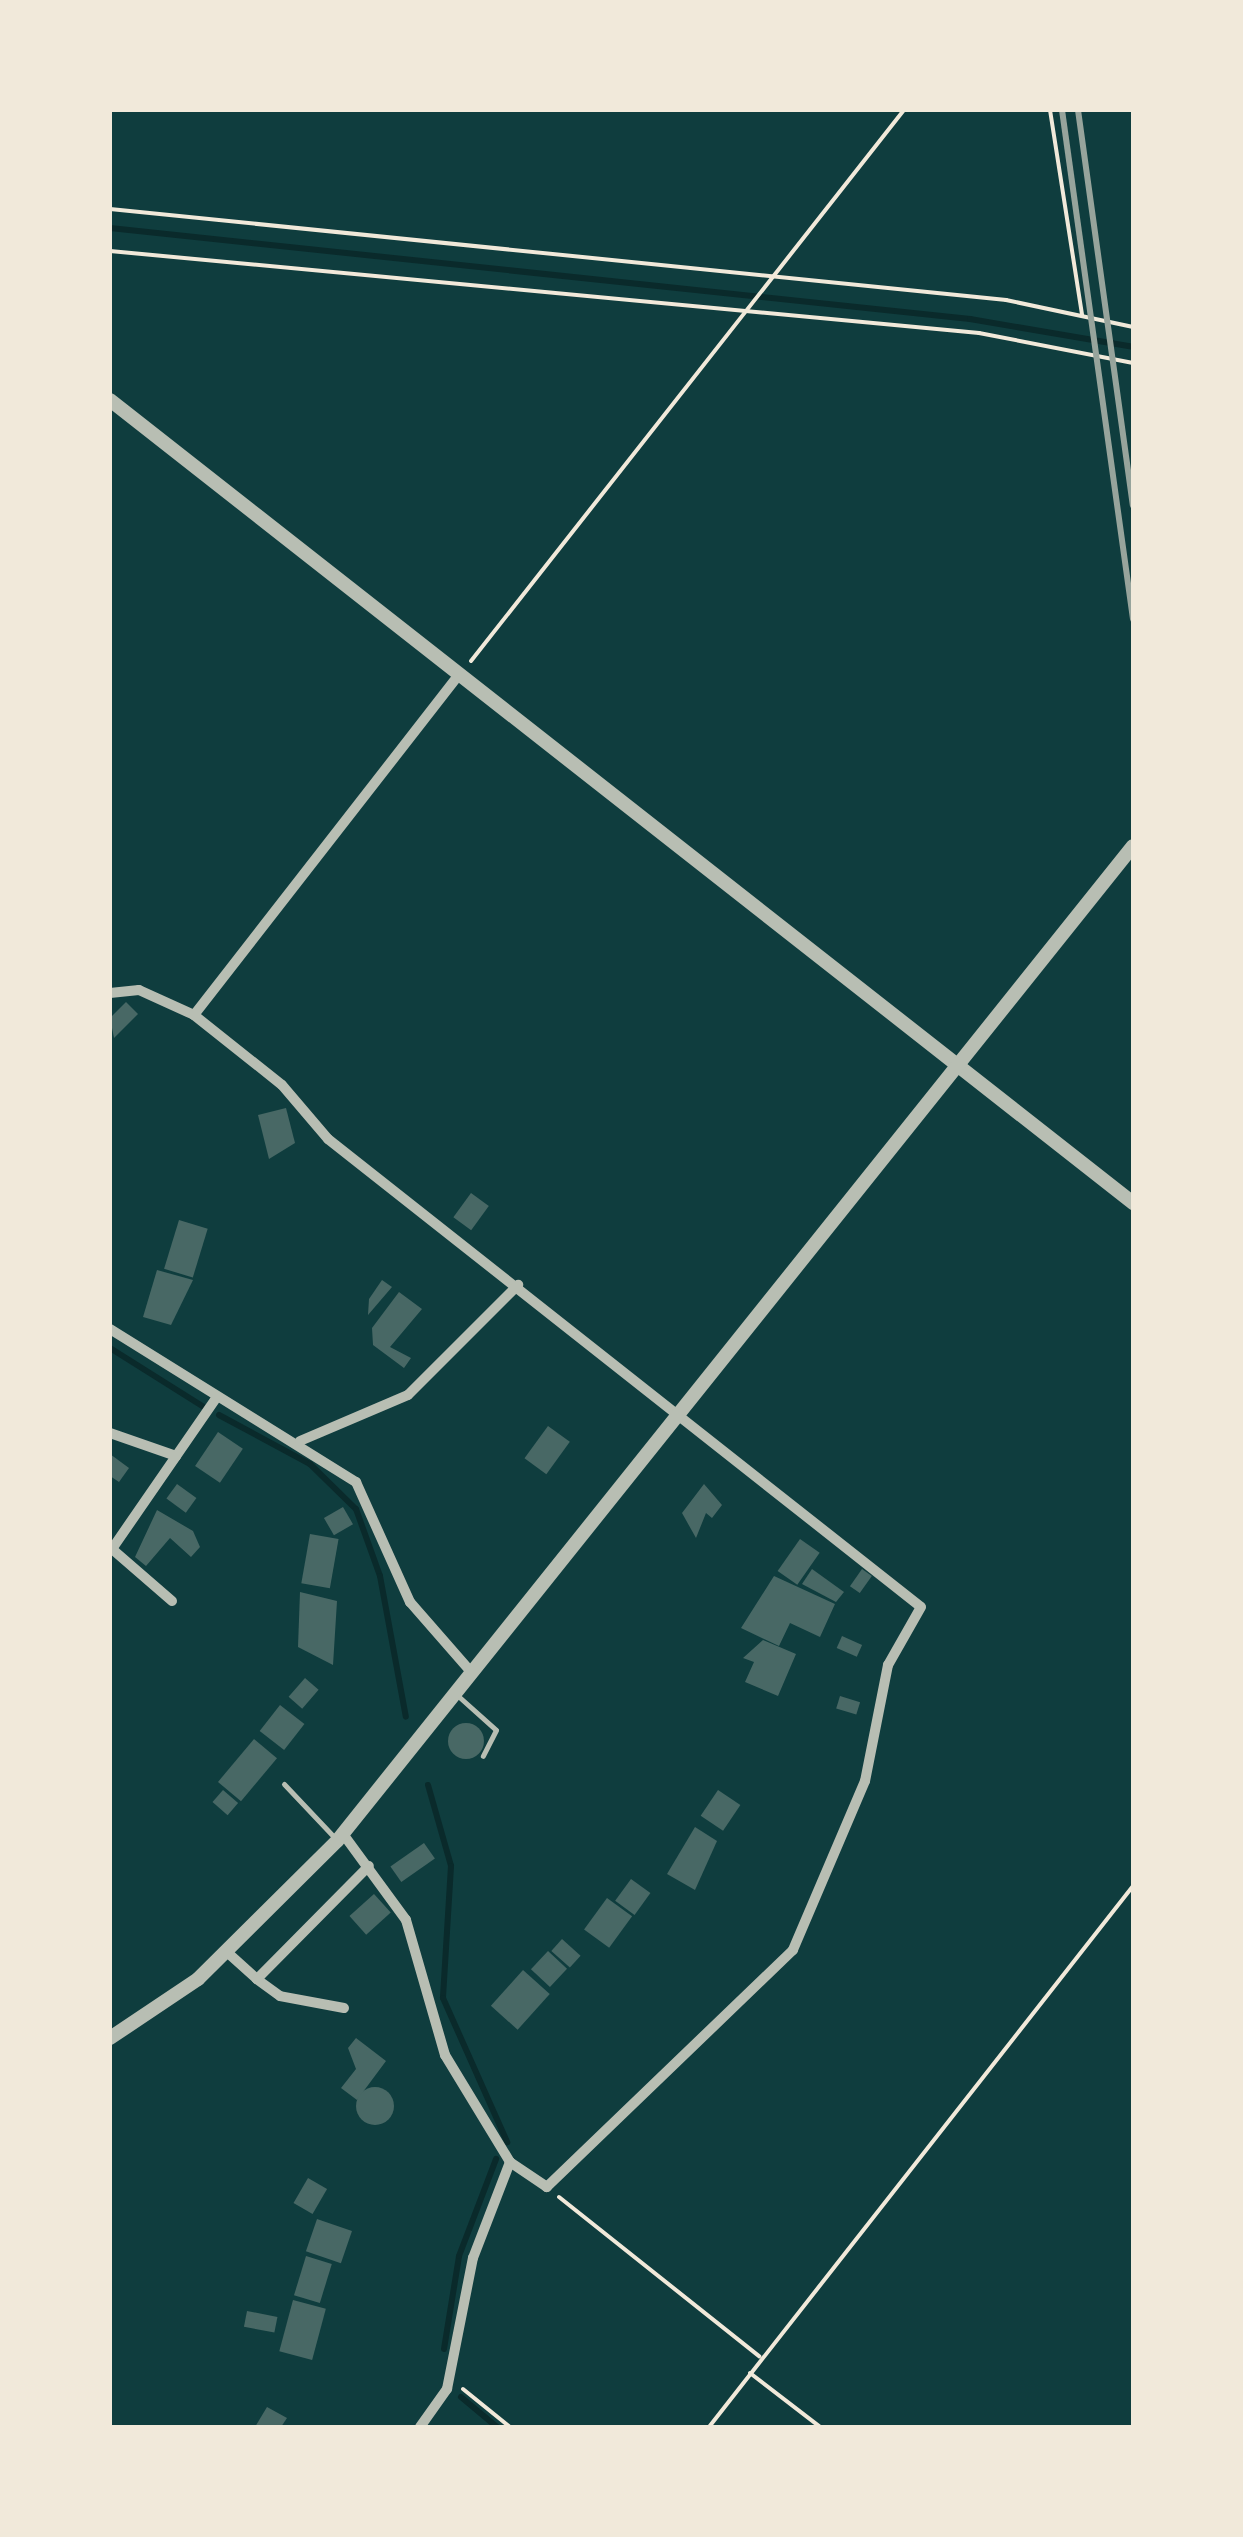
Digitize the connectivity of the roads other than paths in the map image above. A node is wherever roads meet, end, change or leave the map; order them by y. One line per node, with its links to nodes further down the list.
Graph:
1 (110, 400): 2 (street)
2 (459, 676): 5 (street); 6 (street)
3 (1133, 846): 6 (street)
4 (110, 993): 5 (street)
5 (194, 1015): 8 (street)
6 (958, 1068): 7 (street); 11 (street)
7 (1133, 1203)
8 (518, 1285): 11 (street); 13 (street)
9 (110, 1329): 10 (street)
10 (218, 1397): 13 (street); 14 (street)
11 (680, 1414): 17 (street); 27 (street)
12 (110, 1433): 14 (street)
13 (300, 1440): 17 (street)
14 (176, 1456): 15 (street)
15 (111, 1549): 16 (street)
16 (172, 1602)
17 (472, 1673): 18 (street)
18 (456, 1693): 19 (lane); 21 (street)
19 (482, 1756)
20 (284, 1784): 21 (lane)
21 (340, 1837): 22 (street); 23 (street)
22 (369, 1866): 24 (street); 27 (street)
23 (228, 1953): 24 (street); 26 (street)
24 (258, 1979): 25 (street)
25 (344, 2008)
26 (110, 2038)
27 (510, 2162): 28 (street)
28 (420, 2427)

